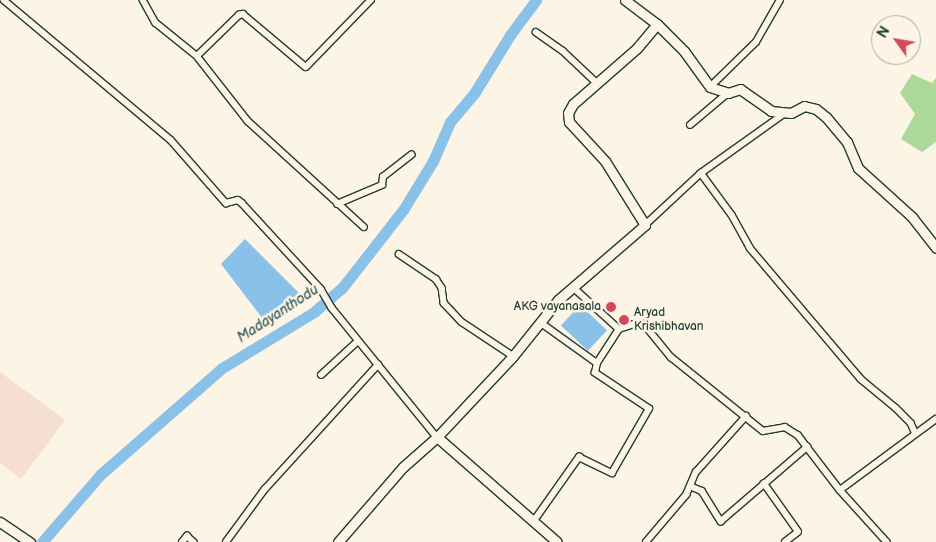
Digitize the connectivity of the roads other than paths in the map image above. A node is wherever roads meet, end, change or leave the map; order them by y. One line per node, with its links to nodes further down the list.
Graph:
1 (4, 0): 25 (street)
2 (143, 0): 8 (street)
3 (372, 0): 8 (street)
4 (625, 0): 6 (main road)
5 (780, 0): 10 (street)
6 (657, 24): 9 (main road); 10 (main road)
7 (536, 32): 9 (street)
8 (197, 56): 17 (street)
9 (597, 83): 18 (main road)
10 (714, 88): 11 (main road); 12 (street)
11 (728, 93): 12 (street); 13 (main road)
12 (717, 100): 14 (street)
13 (785, 113): 16 (street); 20 (main road)
14 (690, 125)
15 (411, 155): 17 (street)
16 (701, 173): 18 (street); 32 (street)
17 (337, 204): 19 (street)
18 (644, 225): 22 (main road)
19 (364, 227)
20 (936, 248)
21 (399, 254): 26 (street)
22 (573, 287): 23 (main road); 24 (street)
23 (540, 322): 26 (main road); 27 (street)
24 (619, 329): 27 (street); 30 (street)
25 (358, 341): 28 (street); 29 (street)
26 (513, 356): 33 (main road)
27 (597, 364): 39 (street)
28 (378, 365): 33 (street); 43 (street)
29 (321, 375)
30 (746, 416): 34 (street); 36 (street)
31 (936, 419): 32 (street)
32 (915, 432): 37 (street)
33 (437, 437): 39 (main road); 44 (main road)
34 (807, 447): 35 (street); 37 (street)
35 (764, 484): 36 (street); 47 (street)
36 (690, 486): 46 (street)
37 (840, 490): 48 (street)
38 (0, 522): 40 (main road)
39 (533, 522): 45 (main road)
40 (30, 542)
41 (182, 542): 42 (street)
42 (194, 542)
43 (226, 542)
44 (338, 542)
45 (557, 542)
46 (646, 542)
47 (785, 542)
48 (887, 542)

